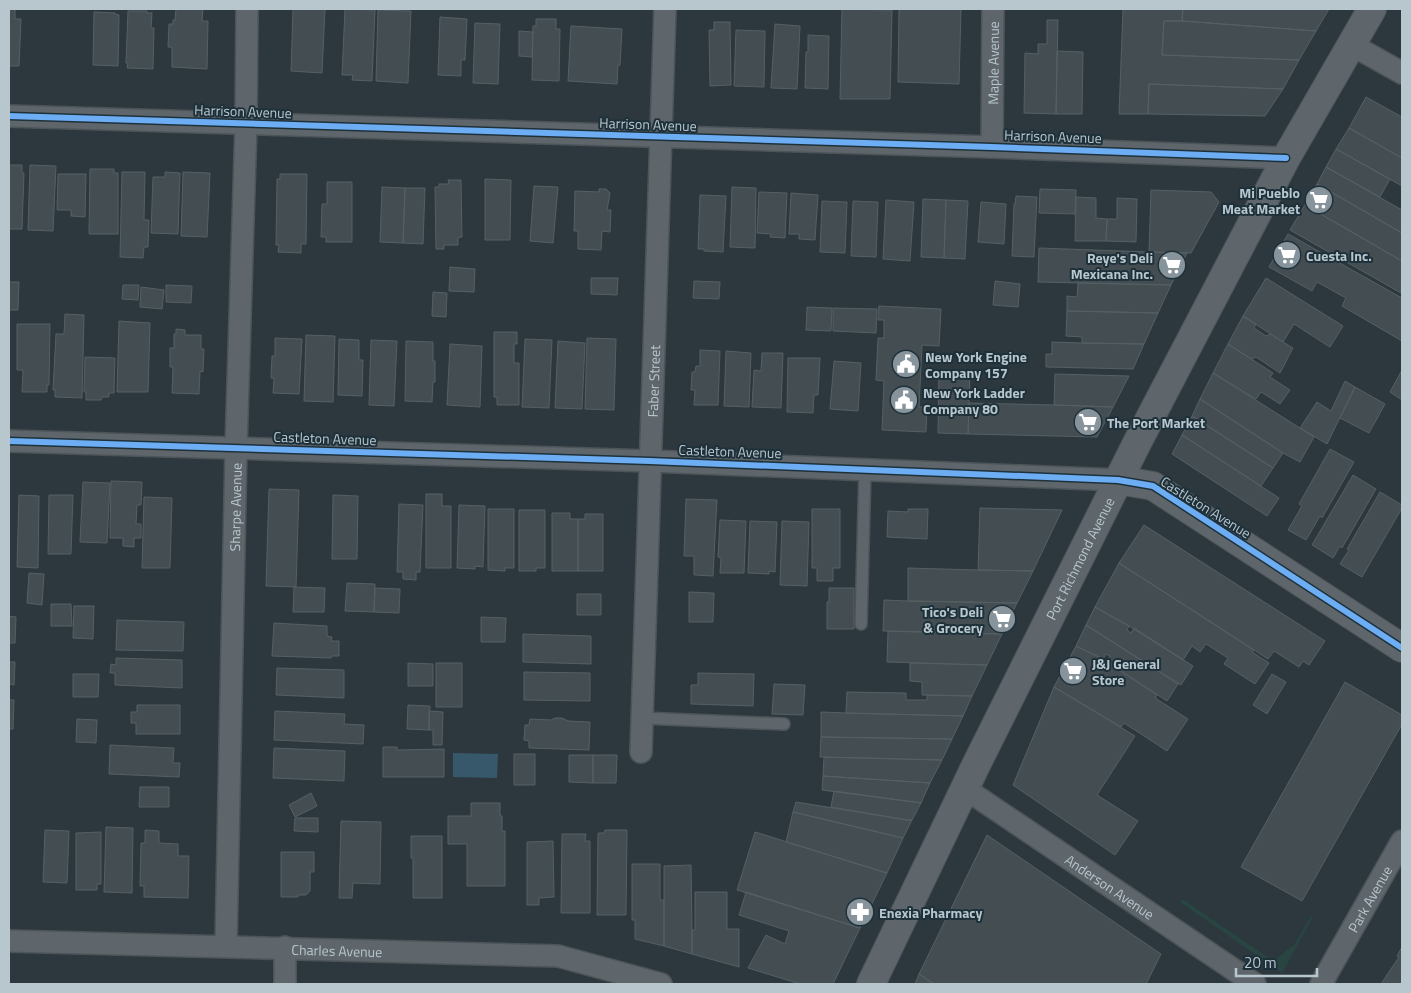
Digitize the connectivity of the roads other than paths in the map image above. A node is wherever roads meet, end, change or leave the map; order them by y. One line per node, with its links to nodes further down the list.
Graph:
1 (248, 9): 8 (street, Sharpe Avenue)
2 (665, 9): 9 (street, Faber Street)
3 (993, 9): 10 (street, Maple Avenue)
4 (1372, 9): 5 (street, Port Richmond Avenue)
5 (1352, 45): 6 (street); 11 (street, Port Richmond Avenue)
6 (1402, 73)
7 (9, 116): 8 (street, Harrison Avenue)
8 (246, 124): 9 (street, Harrison Avenue); 13 (street, Sharpe Avenue)
9 (660, 137): 10 (street, Harrison Avenue); 14 (street, Faber Street)
10 (992, 147): 11 (street, Harrison Avenue)
11 (1286, 158): 16 (street, Port Richmond Avenue)
12 (9, 441): 13 (street, Castleton Avenue)
13 (236, 448): 14 (street, Castleton Avenue); 25 (street, Sharpe Avenue)
14 (650, 460): 15 (street, Castleton Avenue); 19 (street, Faber Street)
15 (865, 470): 16 (street, Castleton Avenue); 17 (lane)
16 (1118, 480): 18 (street, Castleton Avenue); 22 (street, Port Richmond Avenue)
17 (861, 624)
18 (1402, 648)
19 (642, 718): 20 (lane); 21 (street, Faber Street)
20 (784, 724)
21 (640, 752)
22 (964, 788): 29 (street, Port Richmond Avenue); 30 (street, Anderson Avenue)
23 (1402, 841): 31 (street, Park Avenue)
24 (9, 941): 25 (street, Charles Avenue)
25 (226, 946): 26 (street, Charles Avenue)
26 (285, 947): 27 (street); 28 (street, Charles Avenue)
27 (285, 984)
28 (661, 984)
29 (872, 984)
30 (1255, 984)
31 (1321, 984)

